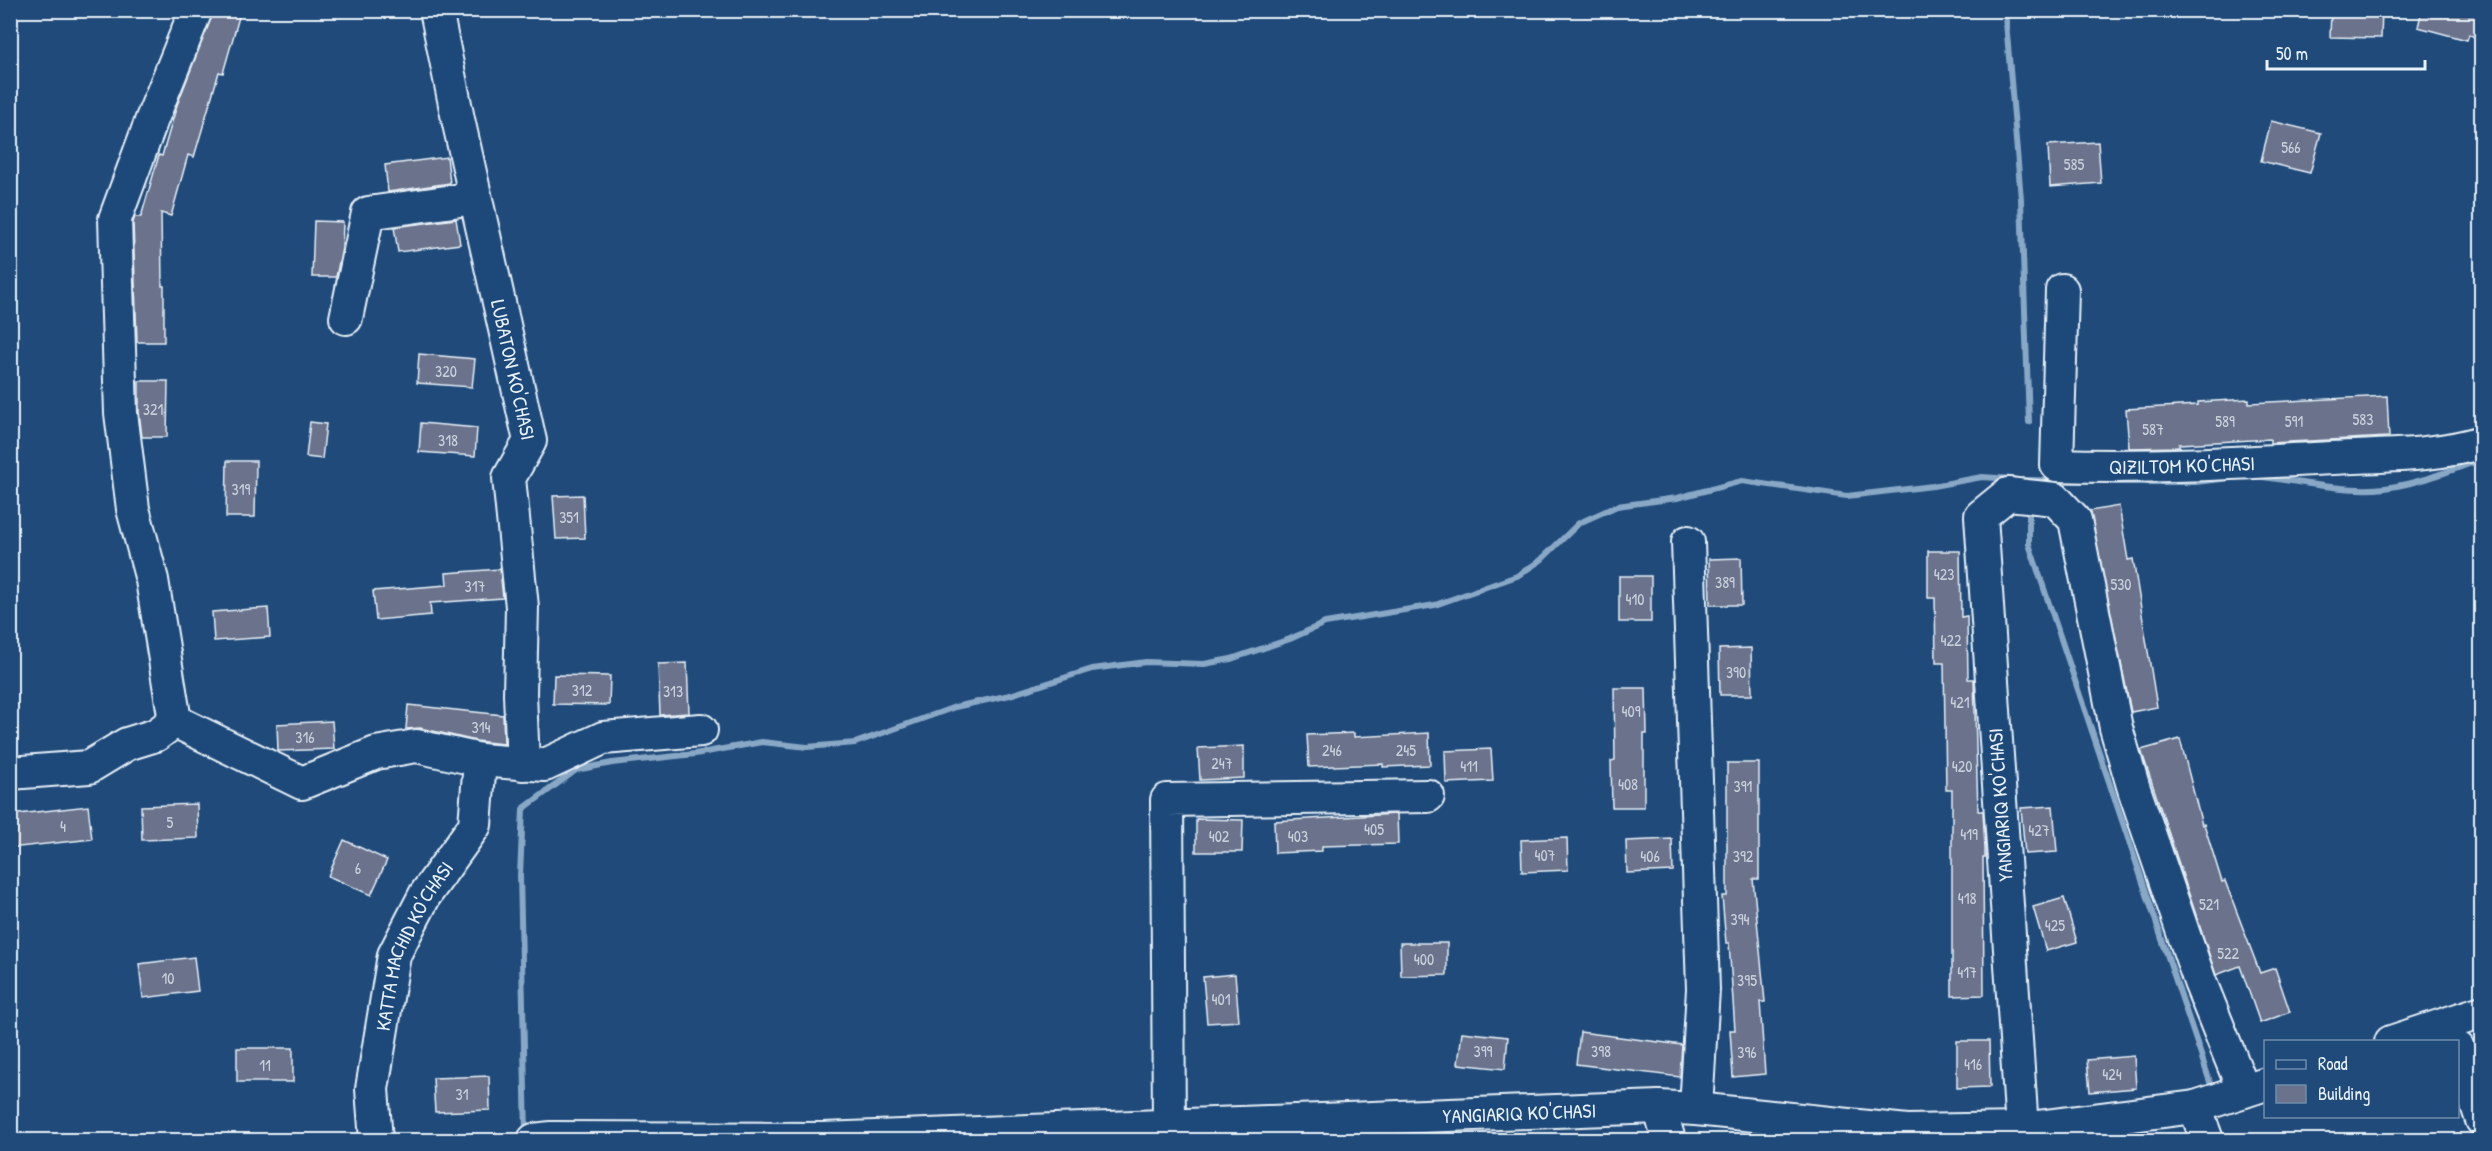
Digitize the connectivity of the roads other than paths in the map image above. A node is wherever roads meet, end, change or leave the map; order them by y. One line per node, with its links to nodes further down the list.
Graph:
1 (196, 10): 8 (street)
2 (436, 10): 3 (street, LUBATON KO'CHASI)
3 (475, 198): 5 (street); 11 (street, LUBATON KO'CHASI)
4 (2062, 290): 6 (street, QIZILTOM KO'CHASI)
5 (346, 318)
6 (2481, 442)
7 (1688, 542): 21 (street)
8 (175, 721): 10 (street); 12 (street)
9 (701, 730): 11 (street)
10 (480, 760): 11 (street); 28 (street, KATTA MACHID KO'CHASI)
11 (523, 764)
12 (10, 773)
13 (1428, 796): 23 (street)
14 (2481, 1012): 15 (street)
15 (2454, 1037): 16 (street)
16 (2407, 1040)
17 (2459, 1052): 22 (street)
18 (2255, 1088): 20 (street, YANGIARIQ KO'CHASI); 24 (street, YANGIARIQ KO'CHASI)
19 (1659, 1107): 21 (street, YANGIARIQ KO'CHASI); 23 (street, YANGIARIQ KO'CHASI); 30 (street)
20 (2195, 1107): 24 (street, YANGIARIQ KO'CHASI); 31 (street)
21 (1696, 1109): 26 (street, YANGIARIQ KO'CHASI)
22 (2481, 1120)
23 (1169, 1126): 25 (street, YANGIARIQ KO'CHASI)
24 (2022, 1129): 26 (street, YANGIARIQ KO'CHASI)
25 (1079, 1135): 29 (street, YANGIARIQ KO'CHASI)
26 (1908, 1136)
27 (543, 1139): 29 (street, YANGIARIQ KO'CHASI)
28 (376, 1140)
29 (823, 1140)
30 (1670, 1140)
31 (2207, 1140)

